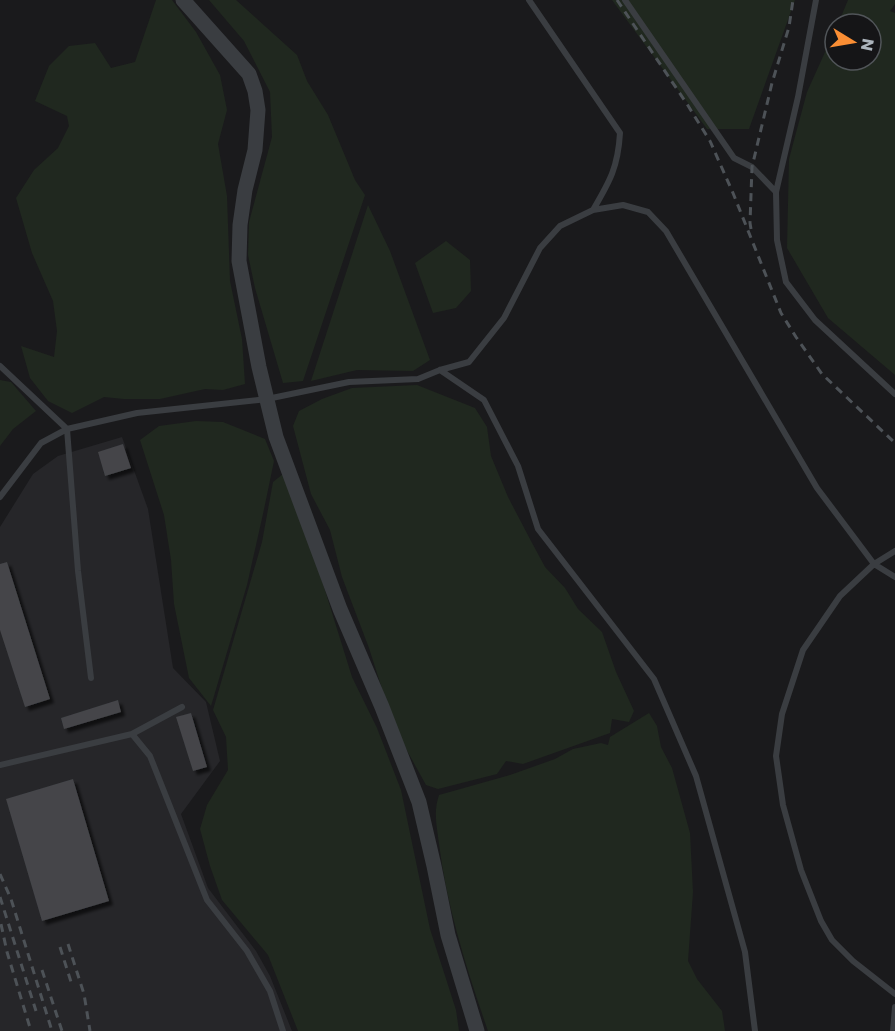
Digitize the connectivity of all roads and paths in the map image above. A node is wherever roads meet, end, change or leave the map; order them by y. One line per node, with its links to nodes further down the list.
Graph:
1 (183, 0): 10 (street)
2 (529, 0): 6 (lane)
3 (626, 0): 5 (lane)
4 (816, 0): 5 (lane)
5 (776, 192): 9 (lane)
6 (593, 210): 8 (lane); 14 (lane)
7 (0, 366): 11 (lane)
8 (440, 370): 10 (lane); 24 (lane)
9 (895, 394)
10 (267, 399): 11 (lane); 23 (street)
11 (67, 429): 12 (lane); 16 (lane)
12 (0, 497)
13 (895, 550): 14 (lane)
14 (874, 564): 15 (lane); 20 (lane)
15 (895, 577)
16 (91, 678)
17 (182, 707): 18 (lane)
18 (132, 734): 19 (lane); 22 (lane)
19 (0, 765)
20 (895, 994)
21 (895, 1007): 25 (lane)
22 (283, 1031)
23 (477, 1031)
24 (755, 1031)
25 (893, 1031)

